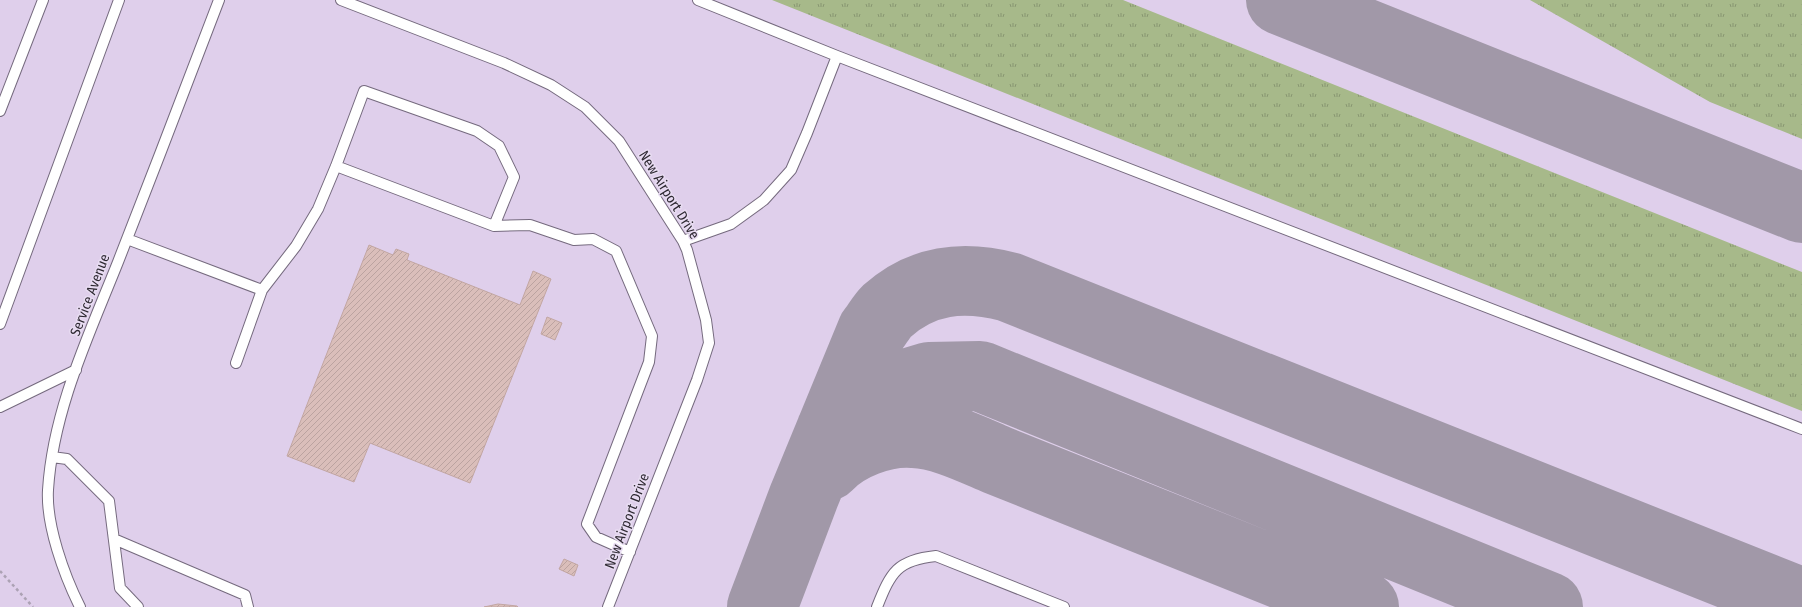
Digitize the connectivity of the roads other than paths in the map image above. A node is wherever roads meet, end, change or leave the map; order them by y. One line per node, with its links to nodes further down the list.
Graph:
1 (43, 0): 7 (lane)
2 (119, 0): 13 (lane)
3 (219, 0): 10 (lane, Service Avenue)
4 (341, 0): 11 (lane, New Airport Drive)
5 (698, 0): 6 (lane)
6 (837, 56): 11 (lane); 17 (lane)
7 (0, 111)
8 (336, 166): 9 (lane); 9 (lane); 12 (lane)
9 (494, 226): 20 (lane)
10 (127, 239): 12 (lane); 15 (lane, Service Avenue)
11 (683, 241): 20 (lane, New Airport Drive)
12 (262, 290): 14 (lane)
13 (0, 324)
14 (236, 363)
15 (76, 370): 16 (lane); 18 (lane, Service Avenue)
16 (0, 407)
17 (1802, 429)
18 (52, 457): 19 (lane); 21 (lane, Service Avenue)
19 (114, 539): 22 (lane); 23 (lane)
20 (630, 552): 24 (lane, New Airport Drive)
21 (80, 607)
22 (138, 607)
23 (248, 607)
24 (608, 607)
25 (877, 607): 26 (lane)
26 (1064, 607)

